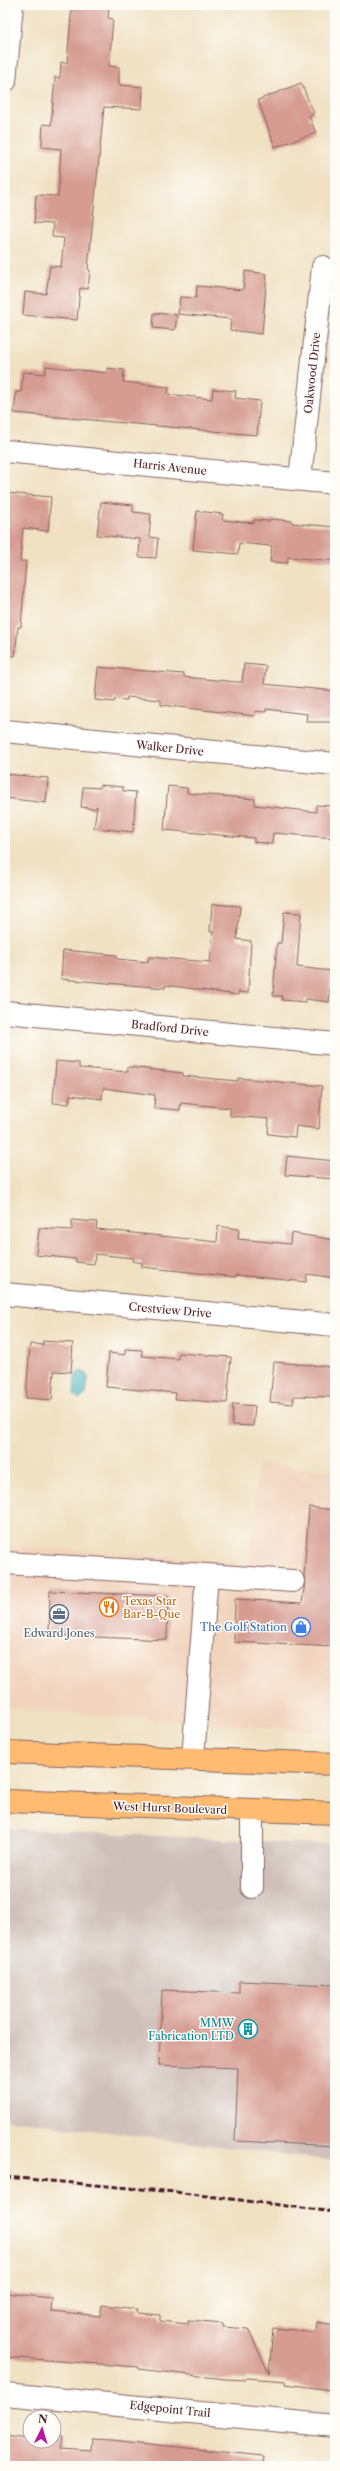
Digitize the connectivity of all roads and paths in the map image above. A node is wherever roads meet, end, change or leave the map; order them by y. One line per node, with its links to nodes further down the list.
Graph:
1 (12, 5): 2 (street)
2 (5, 82)
3 (323, 267): 5 (street, Oakwood Drive)
4 (5, 451): 5 (street, Harris Avenue)
5 (300, 479): 6 (street, Harris Avenue)
6 (335, 483)
7 (5, 731): 8 (street, Walker Drive)
8 (335, 764)
9 (5, 1012): 10 (street, Bradford Drive)
10 (335, 1044)
11 (5, 1294): 12 (street, Crestview Drive)
12 (335, 1324)
13 (5, 1563): 14 (street)
14 (207, 1576): 15 (street); 17 (street)
15 (293, 1581)
16 (5, 1752): 17 (main road)
17 (193, 1758): 18 (main road)
18 (335, 1764)
19 (5, 1801): 20 (main road, West Hurst Boulevard)
20 (252, 1811): 21 (main road, West Hurst Boulevard); 22 (street)
21 (335, 1813)
22 (252, 1887)
23 (5, 2394): 24 (street, Edgepoint Trail)
24 (335, 2426)

